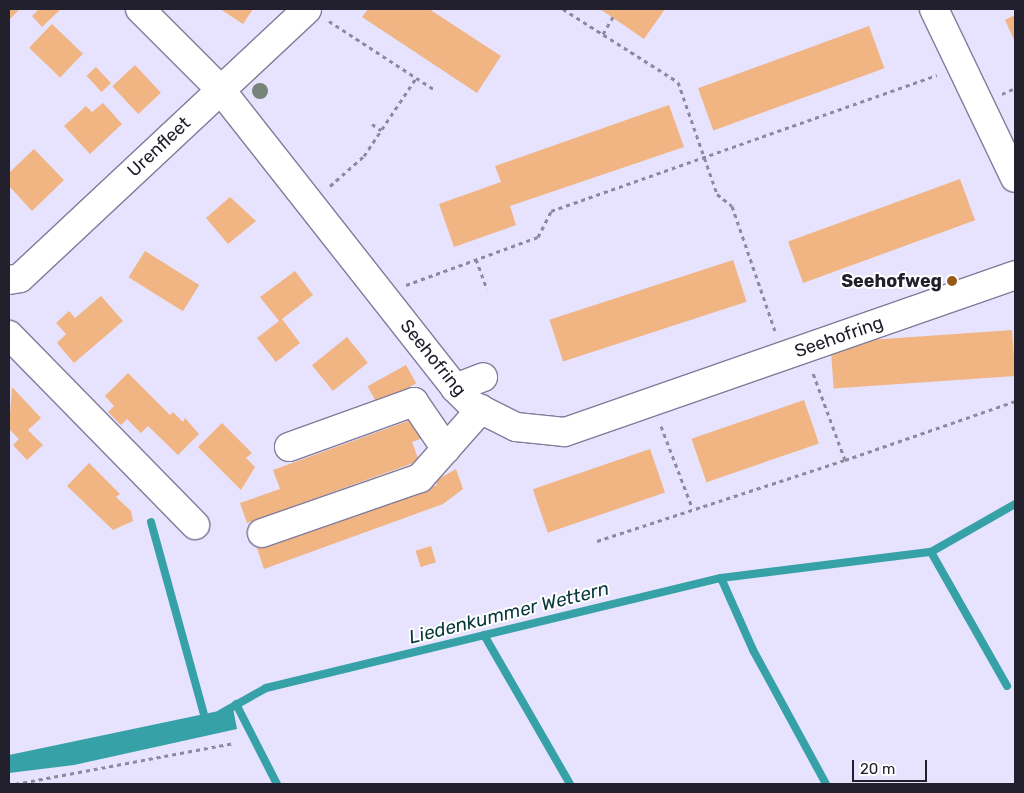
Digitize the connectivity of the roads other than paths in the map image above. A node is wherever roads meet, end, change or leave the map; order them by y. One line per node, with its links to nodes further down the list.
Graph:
1 (140, 9): 4 (street, Seehofring)
2 (934, 9): 5 (street)
3 (316, 14): 4 (street, Urenfleet)
4 (220, 89): 7 (street, Urenfleet); 10 (street, Seehofring)
5 (1015, 178)
6 (1015, 276): 11 (street, Seehofring)
7 (9, 280)
8 (9, 335): 14 (street)
9 (483, 377): 10 (street)
10 (455, 388): 11 (street, Seehofring)
11 (481, 410): 13 (street)
12 (290, 448): 13 (street)
13 (446, 449): 15 (street)
14 (195, 525)
15 (262, 533)

